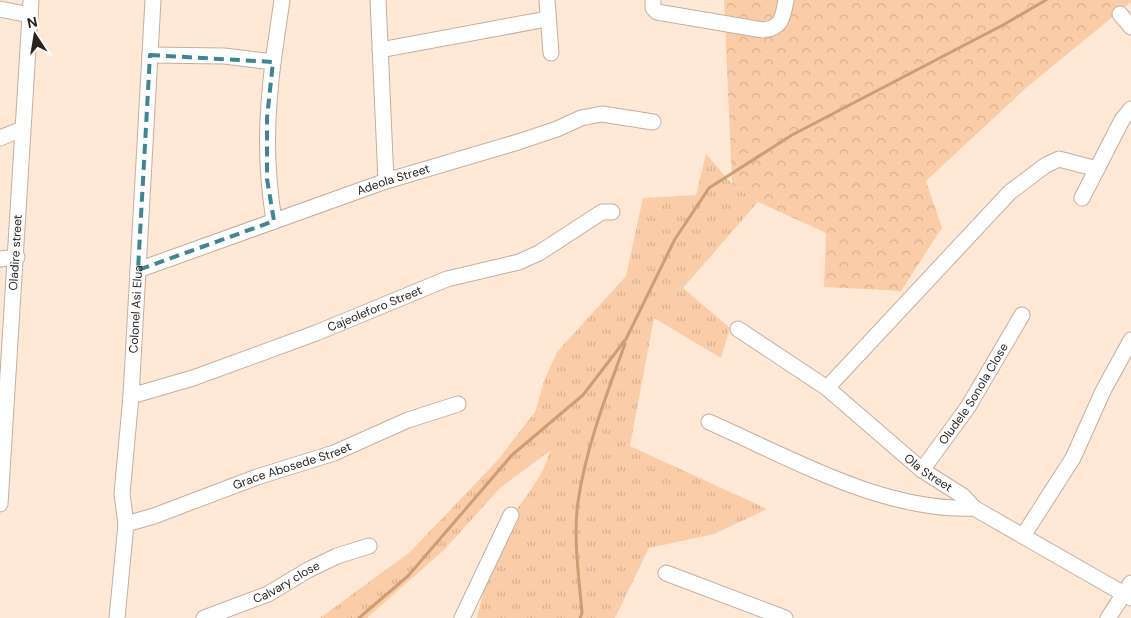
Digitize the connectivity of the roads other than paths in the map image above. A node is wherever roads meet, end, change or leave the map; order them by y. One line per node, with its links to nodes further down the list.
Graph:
1 (153, 0): 14 (street, Colonel Asi Elua)
2 (282, 0): 15 (street)
3 (378, 0): 12 (street)
4 (547, 0): 10 (street)
5 (653, 0): 6 (street)
6 (786, 0)
7 (31, 7): 8 (street); 18 (street, Oladire street)
8 (0, 9)
9 (1120, 14): 11 (street)
10 (547, 19): 12 (street); 13 (street)
11 (1131, 27)
12 (380, 50): 21 (street)
13 (551, 53)
14 (150, 56): 15 (street); 27 (street, Colonel Asi Elua)
15 (273, 62): 24 (street)
16 (1131, 109): 20 (street)
17 (654, 122): 21 (street, Adeola Street)
18 (22, 129): 19 (street); 25 (street, Oladire street)
19 (0, 138)
20 (1097, 169): 22 (street); 32 (street)
21 (386, 181): 24 (street, Adeola Street)
22 (1082, 198)
23 (612, 212): 33 (street, Cajeoleforo Street)
24 (274, 221): 27 (street, Adeola Street)
25 (17, 257): 26 (street); 31 (street, Oladire street)
26 (0, 259)
27 (138, 270): 33 (street, Colonel Asi Elua)
28 (1022, 314): 36 (street, Oludele Sonola Close)
29 (738, 329): 32 (street, Ola Street)
30 (1131, 340): 41 (street)
31 (3, 382): 37 (street, Oladire street)
32 (827, 388): 36 (street, Ola Street)
33 (131, 396): 40 (street, Colonel Asi Elua)
34 (458, 404): 40 (street, Grace Abosede Street)
35 (709, 422): 38 (street)
36 (922, 470): 38 (street, Ola Street)
37 (0, 504)
38 (974, 508): 41 (street, Ola Street)
39 (511, 515): 47 (street)
40 (126, 524): 45 (street, Colonel Asi Elua)
41 (1024, 536): 44 (street, Ola Street)
42 (369, 546): 46 (street, Calvary close)
43 (666, 573): 48 (street)
44 (1129, 592): 49 (street)
45 (118, 618)
46 (204, 618)
47 (462, 618)
48 (785, 618)
49 (1108, 618)

